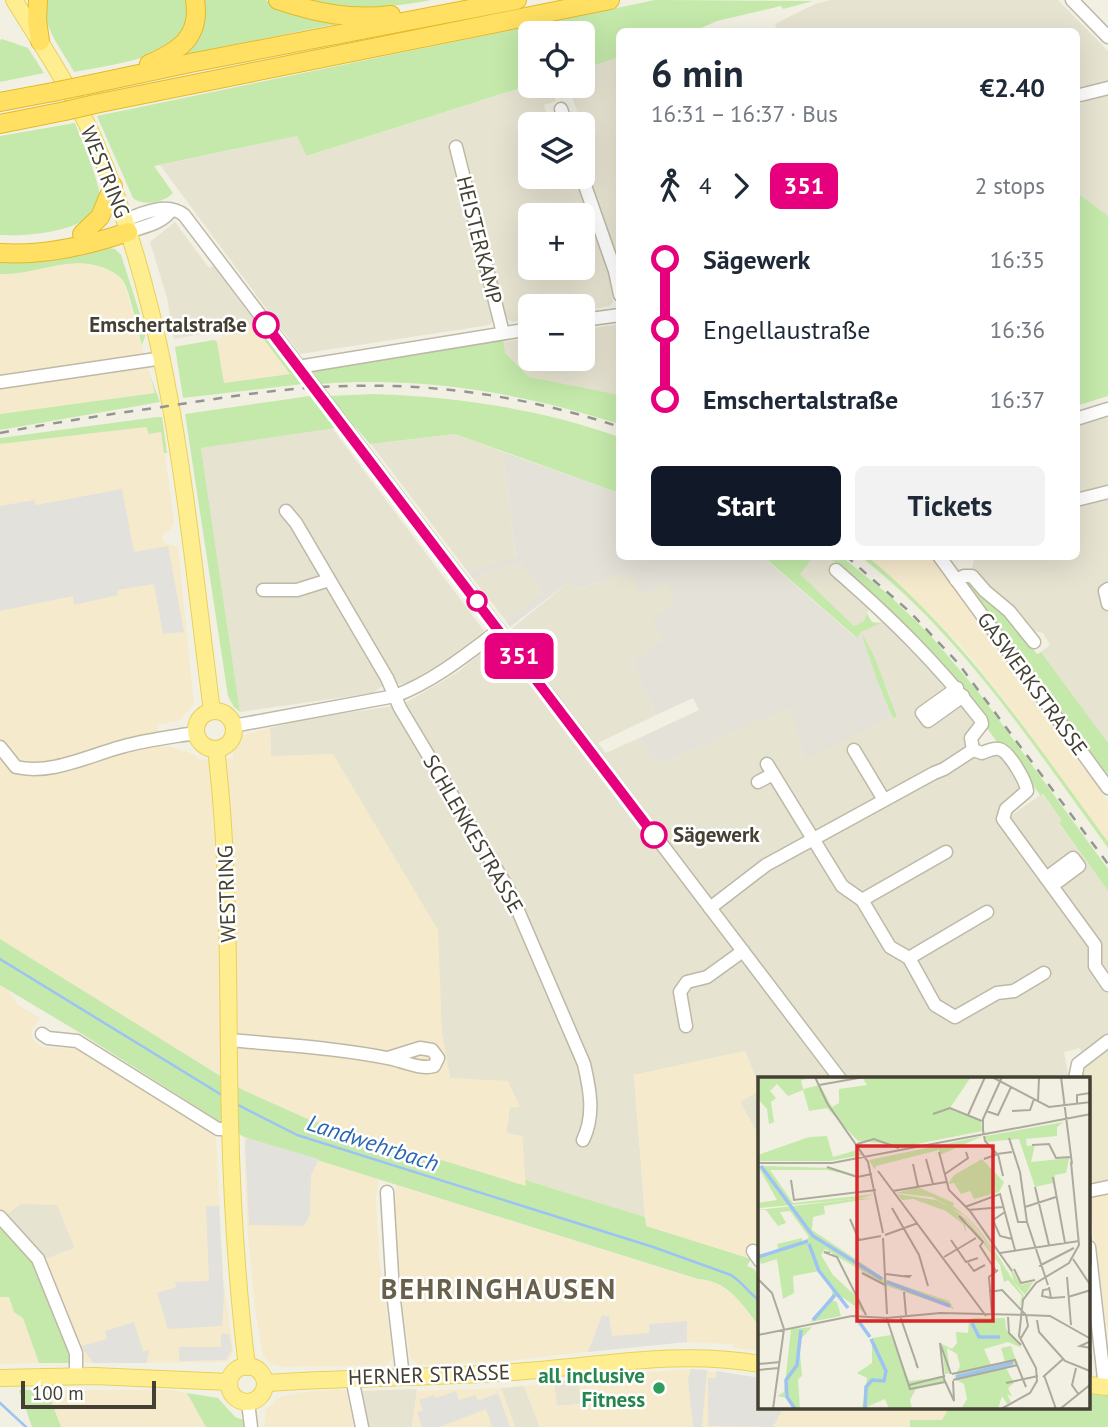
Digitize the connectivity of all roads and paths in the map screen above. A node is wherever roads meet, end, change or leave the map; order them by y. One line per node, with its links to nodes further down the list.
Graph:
1 (13, 0): 10 (main road, WESTRING)
2 (38, 0): 10 (highway)
3 (195, 0): 11 (highway)
4 (278, 0): 8 (highway)
5 (517, 0): 8 (highway)
6 (610, 0): 17 (highway, bridge)
7 (1072, 0): 9 (street)
8 (485, 6): 11 (highway)
9 (1108, 37)
10 (40, 41): 21 (main road, WESTRING)
11 (119, 78): 14 (highway, bridge)
12 (1108, 88): 13 (street)
13 (1080, 95)
14 (0, 102)
15 (561, 108): 16 (street)
16 (562, 112)
17 (31, 118): 18 (highway); 19 (highway)
18 (0, 124)
19 (0, 130)
20 (456, 147): 31 (street, HEISTERKAMP)
21 (113, 186): 23 (main road, WESTRING); 24 (highway)
22 (586, 189): 27 (street)
23 (126, 226): 24 (highway); 26 (highway); 32 (main road, WESTRING); 33 (street)
24 (82, 233): 25 (highway)
25 (0, 243)
26 (0, 253)
27 (616, 276)
28 (616, 316): 29 (street)
29 (595, 318)
30 (518, 331): 31 (street)
31 (503, 333): 33 (street)
32 (163, 358): 34 (street); 50 (main road, WESTRING)
33 (298, 367): 47 (street)
34 (0, 383)
35 (1108, 410): 36 (street)
36 (1080, 418)
37 (1108, 492): 38 (street)
38 (1080, 499)
39 (286, 510): 42 (street, SCHLENKESTRASSE)
40 (942, 560): 43 (street, GASWERKSTRASSE)
41 (836, 570): 56 (street)
42 (329, 580): 45 (street); 49 (street, SCHLENKESTRASSE)
43 (956, 580): 48 (street, GASWERKSTRASSE); 58 (street, GASWERKSTRASSE)
44 (1108, 589): 46 (street)
45 (263, 590)
46 (1108, 604)
47 (499, 630): 49 (street); 63 (street)
48 (1034, 642)
49 (395, 696): 51 (street); 79 (street, SCHLENKESTRASSE)
50 (212, 711): 51 (main road); 52 (main road)
51 (233, 726): 54 (main road)
52 (195, 733): 53 (street); 54 (main road)
53 (0, 747)
54 (216, 750): 73 (main road, WESTRING)
55 (854, 750): 59 (street)
56 (973, 750): 59 (street); 66 (street)
57 (758, 782): 60 (street)
58 (1108, 788)
59 (884, 800): 60 (street)
60 (815, 840): 62 (street); 63 (street)
61 (946, 852): 62 (street)
62 (862, 900): 68 (street)
63 (710, 908): 67 (street)
64 (987, 912): 68 (street)
65 (1108, 936): 66 (street)
66 (1099, 950): 70 (street)
67 (743, 951): 71 (street); 76 (street)
68 (909, 958): 69 (street)
69 (1044, 974)
70 (1108, 985)
71 (686, 1026)
72 (42, 1034): 78 (street)
73 (230, 1040): 75 (street); 78 (main road, WESTRING)
74 (1108, 1041): 77 (street)
75 (388, 1058)
76 (838, 1077)
77 (1075, 1077)
78 (230, 1125): 86 (main road, WESTRING)
79 (583, 1140)
80 (1108, 1187): 81 (street)
81 (1090, 1191)
82 (387, 1192): 88 (street)
83 (0, 1217): 87 (street)
84 (1090, 1259): 93 (street)
85 (758, 1364): 88 (main road, HERNER STRASSE)
86 (247, 1367): 91 (main road); 92 (main road)
87 (76, 1376): 89 (main road); 91 (main road)
88 (403, 1377): 90 (main road, HERNER STRASSE)
89 (0, 1378)
90 (352, 1378): 92 (main road, HERNER STRASSE); 96 (street)
91 (229, 1382): 94 (main road)
92 (265, 1383): 94 (main road)
93 (1101, 1386)
94 (248, 1402): 95 (street)
95 (251, 1427)
96 (362, 1427)

